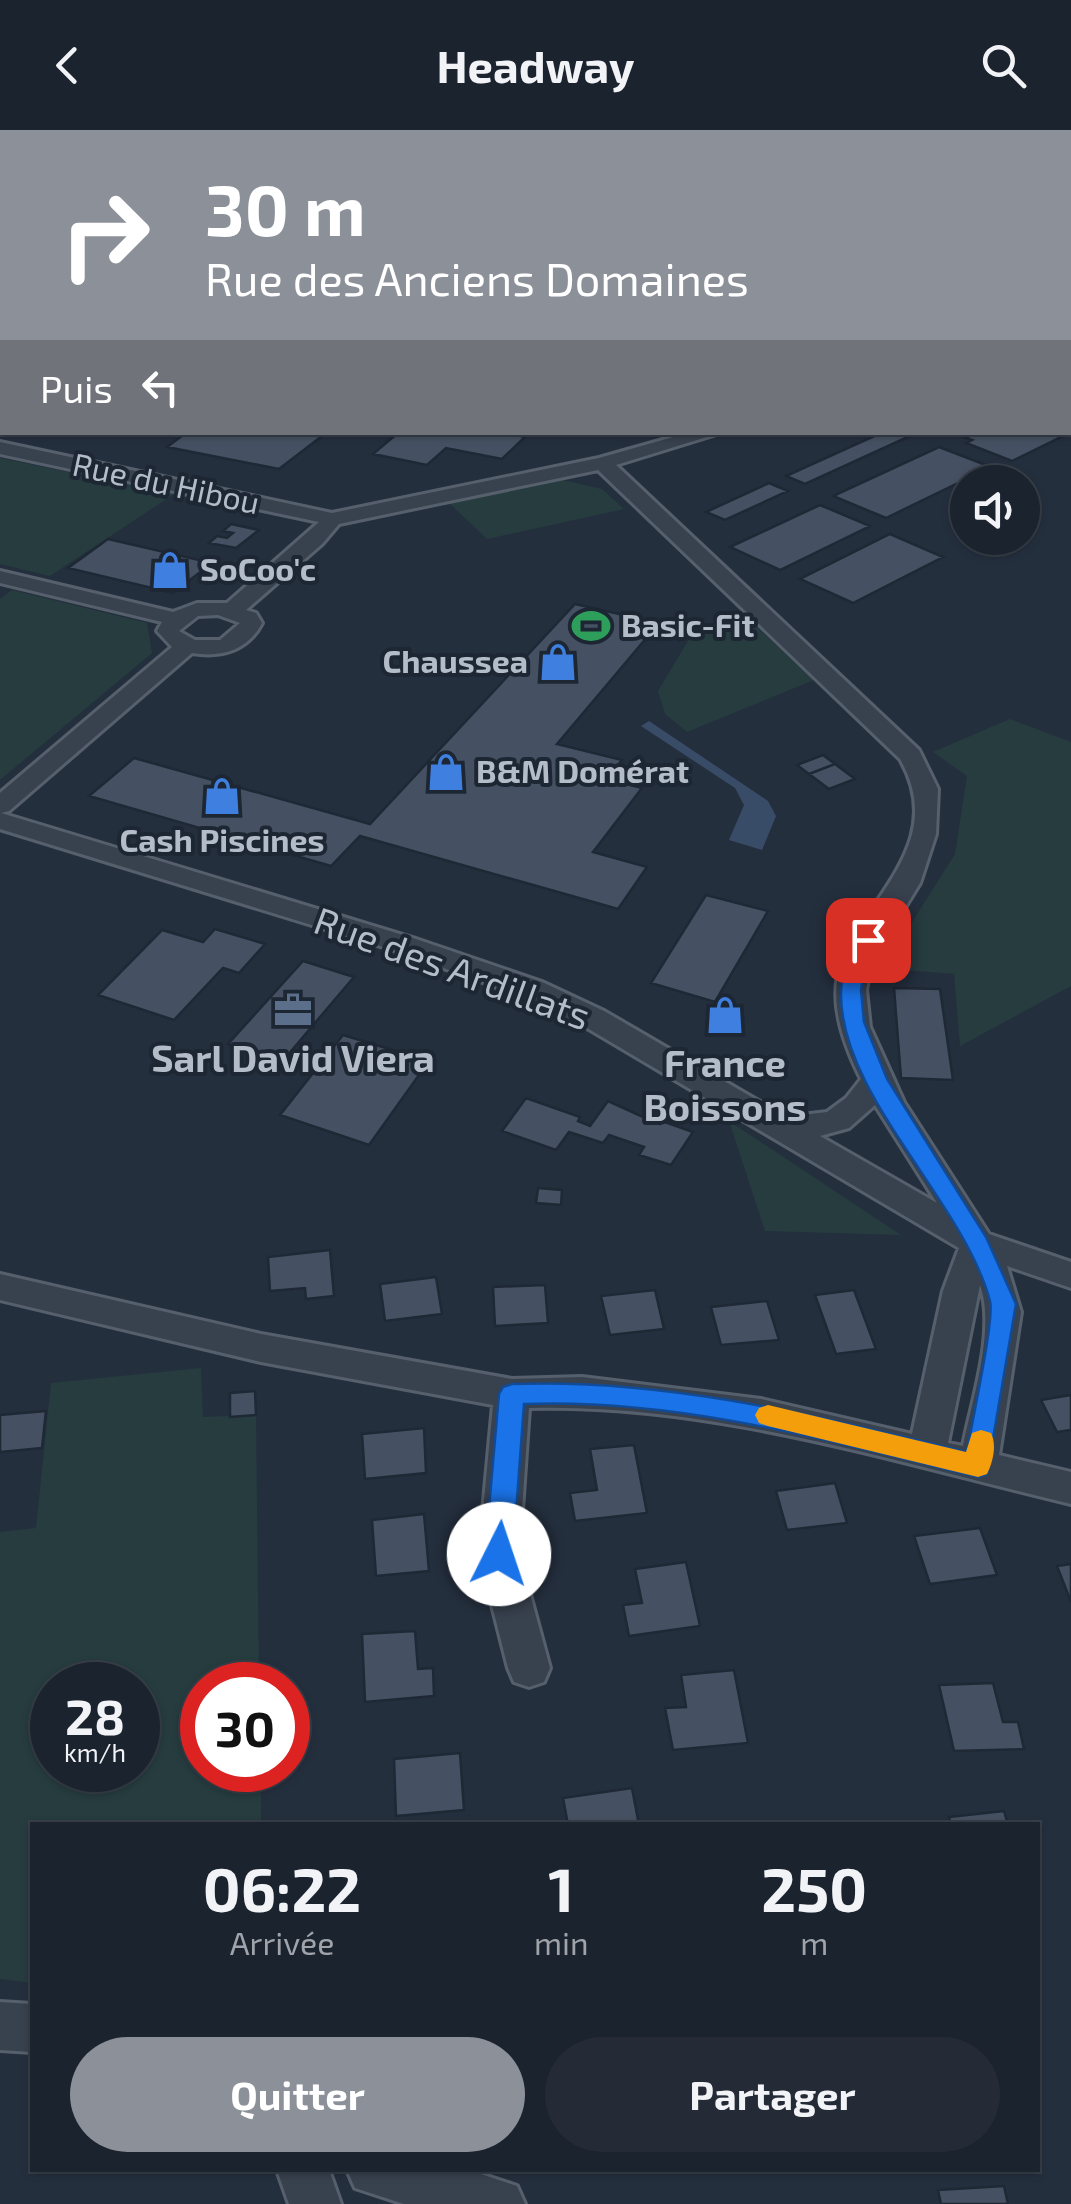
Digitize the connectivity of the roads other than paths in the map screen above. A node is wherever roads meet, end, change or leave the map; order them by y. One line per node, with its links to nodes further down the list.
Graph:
1 (701, 435): 3 (street)
2 (0, 448): 4 (street, Rue du Hibou)
3 (609, 456): 4 (street); 11 (street)
4 (332, 519): 6 (street)
5 (0, 577): 7 (street)
6 (232, 610): 7 (street); 8 (street)
7 (176, 619): 8 (street)
8 (187, 646): 9 (street)
9 (0, 806)
10 (0, 821): 12 (street, Rue des Ardillats)
11 (876, 1079): 12 (street); 13 (street)
12 (782, 1128): 13 (street, Rue des Ardillats)
13 (978, 1244): 14 (street, Rue des Ardillats); 17 (street); 18 (street)
14 (1071, 1275)
15 (0, 1287): 16 (street)
16 (512, 1394): 17 (street); 20 (street)
17 (927, 1454): 18 (street)
18 (978, 1466): 19 (street)
19 (1071, 1488)
20 (528, 1668)
21 (0, 2026): 22 (street)
22 (30, 2028)
23 (304, 2172): 25 (street)
24 (380, 2172): 26 (street)
25 (315, 2204)
26 (499, 2204)

